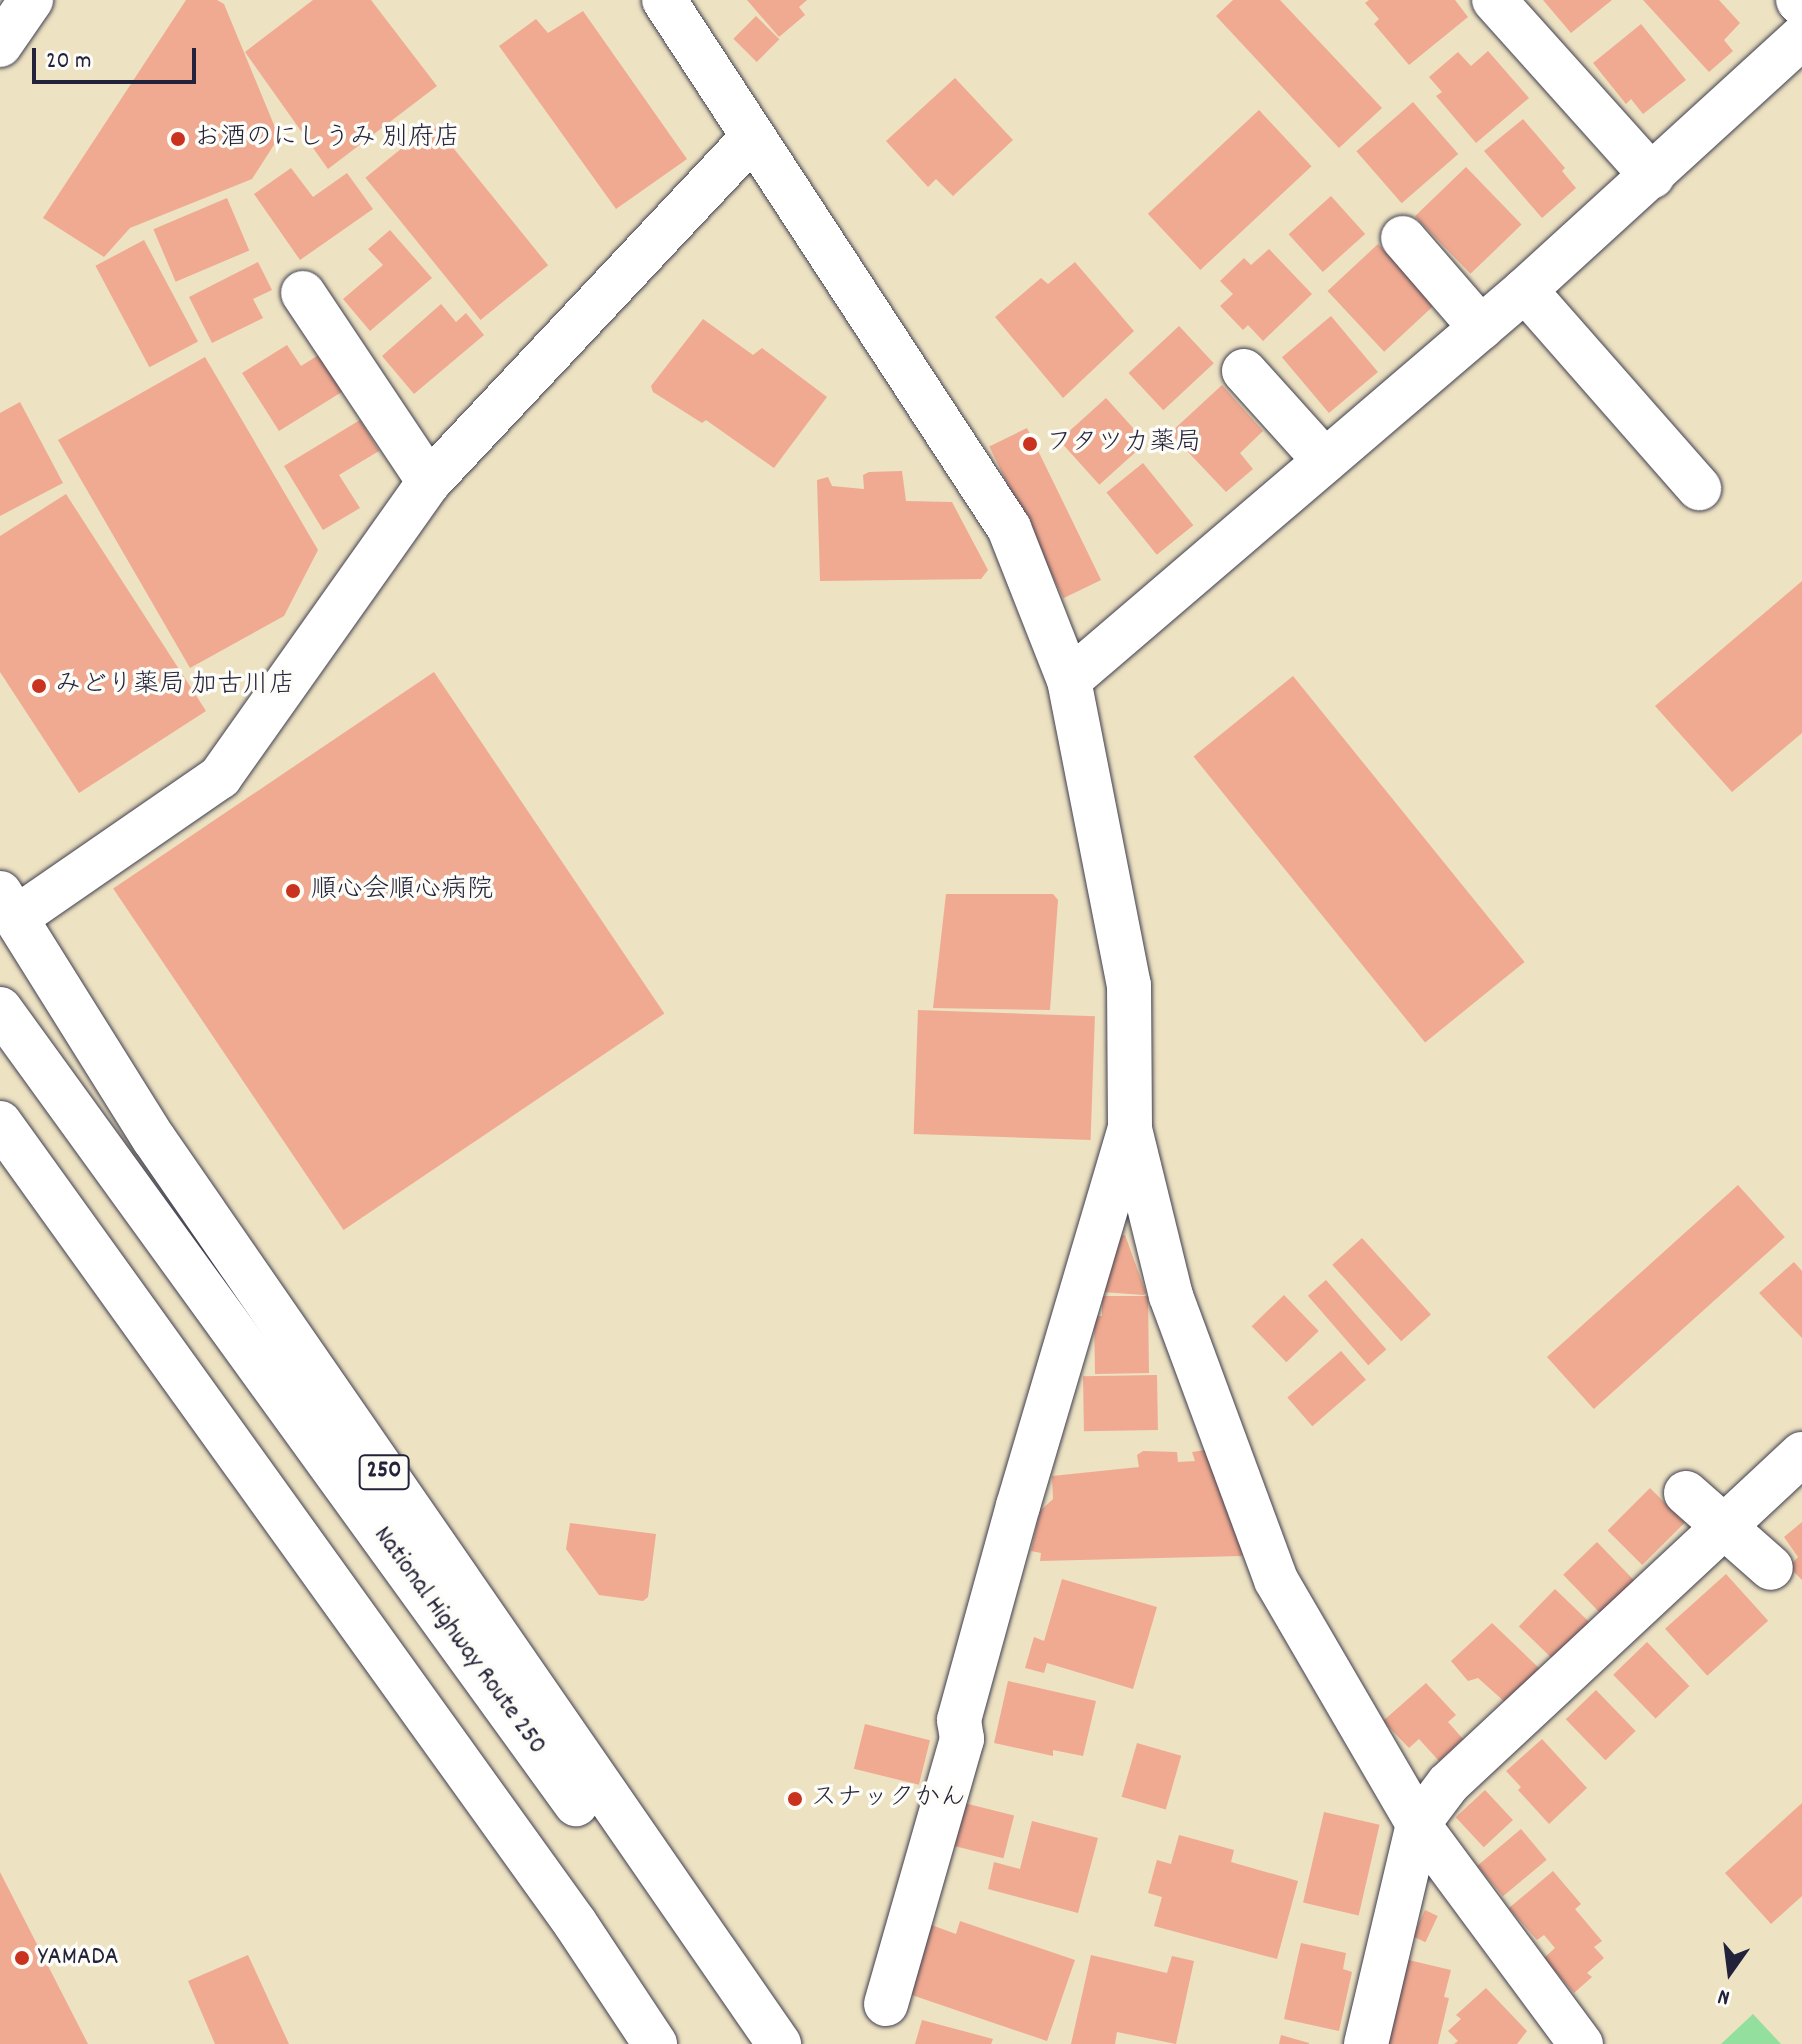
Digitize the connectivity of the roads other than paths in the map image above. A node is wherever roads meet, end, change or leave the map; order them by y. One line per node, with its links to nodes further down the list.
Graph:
1 (31, 0): 5 (main road)
2 (664, 0): 6 (main road)
3 (1494, 0): 7 (main road)
4 (1802, 37): 7 (main road)
5 (0, 45)
6 (753, 137): 14 (main road); 16 (main road)
7 (1652, 176): 9 (main road)
8 (1403, 238): 11 (main road)
9 (1525, 290): 11 (main road); 15 (main road)
10 (303, 293): 14 (main road)
11 (1481, 328): 13 (main road)
12 (1244, 371): 13 (main road)
13 (1325, 461): 16 (main road)
14 (429, 482): 17 (main road)
15 (1699, 488)
16 (1069, 680): 20 (main road)
17 (8, 905): 29 (main road, 250)
18 (0, 1009): 28 (main road, National Highway Route 250 / 250)
19 (0, 1123): 27 (main road)
20 (1130, 1129): 25 (main road); 26 (main road)
21 (1802, 1454): 23 (main road)
22 (1686, 1493): 23 (main road)
23 (1724, 1526): 24 (main road); 25 (main road)
24 (1771, 1568)
25 (1418, 1824): 30 (main road); 31 (main road)
26 (886, 2004)
27 (655, 2044)
28 (742, 2044)
29 (779, 2044)
30 (1366, 2044)
31 (1581, 2044)

